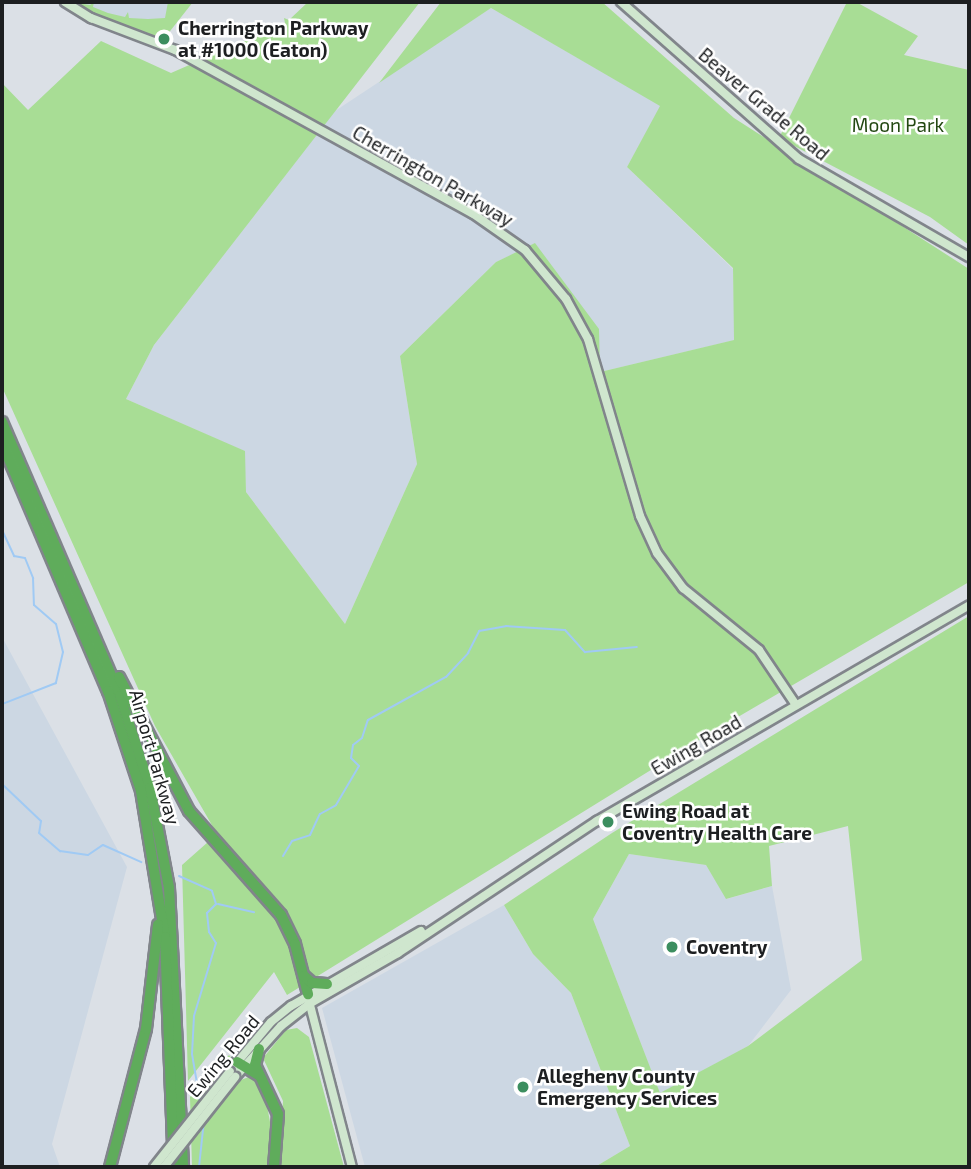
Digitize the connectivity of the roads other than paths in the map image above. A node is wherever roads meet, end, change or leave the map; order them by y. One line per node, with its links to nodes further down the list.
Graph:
1 (65, 2): 8 (street, Cherrington Parkway)
2 (621, 2): 3 (street, Beaver Grade Road)
3 (969, 257)
4 (2, 422): 6 (highway, Airport Parkway)
5 (2, 443): 9 (highway, Airport Parkway)
6 (74, 586): 11 (highway); 22 (highway, Airport Parkway)
7 (969, 605): 8 (street, Ewing Road)
8 (796, 705): 10 (street, Ewing Road)
9 (155, 863): 18 (highway); 21 (highway, Airport Parkway)
10 (443, 920): 12 (street, Ewing Road); 13 (street, Ewing Road)
11 (304, 976): 12 (highway); 13 (highway)
12 (327, 984): 13 (street, Ewing Road)
13 (309, 999): 14 (street, Ewing Road); 15 (street, Ewing Road); 24 (street)
14 (259, 1049): 15 (street, Ewing Road); 17 (highway)
15 (241, 1064): 16 (street, Ewing Road); 17 (highway)
16 (232, 1074): 19 (street, Ewing Road, bridge); 20 (street, Ewing Road, bridge)
17 (259, 1075): 23 (highway)
18 (110, 1167)
19 (154, 1167)
20 (164, 1167)
21 (174, 1167)
22 (183, 1167)
23 (274, 1167)
24 (352, 1167)

